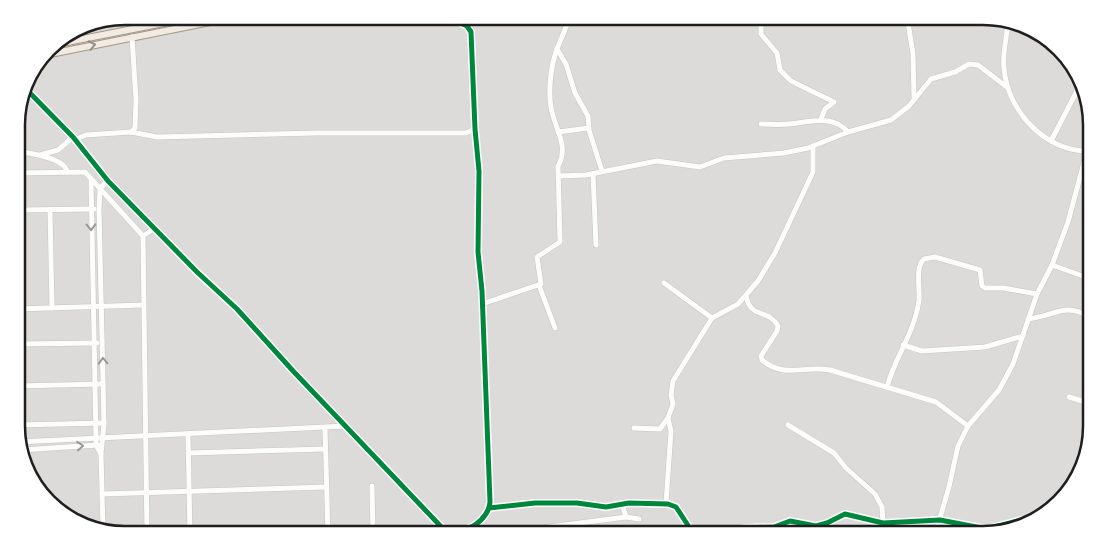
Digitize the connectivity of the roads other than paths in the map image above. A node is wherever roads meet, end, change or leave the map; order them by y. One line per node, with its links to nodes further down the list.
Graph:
1 (142, 25): 9 (main road)
2 (196, 25): 8 (main road)
3 (466, 25): 19 (street)
4 (566, 25): 10 (street)
5 (760, 25): 16 (street)
6 (908, 25): 15 (street)
7 (1007, 28): 12 (street)
8 (132, 38): 11 (main road, one-way to 8); 20 (street)
9 (72, 41)
10 (557, 49): 18 (street); 21 (street)
11 (56, 53)
12 (1008, 88): 15 (street); 24 (street)
13 (1077, 91): 24 (street)
14 (30, 94): 23 (street)
15 (914, 98): 22 (street)
16 (821, 119): 17 (street); 22 (street)
17 (762, 124)
18 (589, 128): 21 (street); 30 (street)
19 (475, 129): 20 (street); 52 (street)
20 (131, 132): 25 (street)
21 (558, 132): 35 (street)
22 (848, 132): 26 (street)
23 (73, 137): 25 (street); 29 (street)
24 (1051, 141): 27 (street)
25 (78, 143): 37 (street)
26 (814, 146): 30 (street); 51 (street)
27 (1083, 149)
28 (25, 153): 29 (street)
29 (37, 156): 32 (street)
30 (602, 171): 34 (street)
31 (1083, 171): 46 (street)
32 (67, 172): 33 (street); 36 (street)
33 (25, 173)
34 (593, 174): 35 (street); 45 (street)
35 (559, 176): 49 (street)
36 (91, 178): 38 (street); 39 (street)
37 (108, 181): 38 (street); 43 (street)
38 (100, 188): 40 (street); 44 (street)
39 (91, 209): 40 (street); 42 (street); 56 (street, one-way to 56)
40 (99, 209): 54 (street)
41 (25, 210): 42 (street)
42 (50, 210): 55 (street)
43 (155, 228): 44 (street); 77 (street)
44 (143, 236): 53 (street)
45 (596, 245)
46 (1052, 265): 47 (street); 50 (street)
47 (1083, 276)
48 (664, 283): 59 (street)
49 (539, 286): 52 (street); 61 (street)
50 (1038, 294): 60 (street); 66 (street)
51 (746, 295): 59 (street); 70 (street)
52 (482, 304): 102 (street)
53 (144, 305): 54 (street); 82 (street)
54 (101, 307): 56 (street); 64 (street)
55 (52, 308): 56 (street); 57 (street)
56 (93, 308): 63 (street)
57 (25, 309)
58 (1083, 312): 60 (street)
59 (712, 318): 73 (street)
60 (1028, 319): 62 (street)
61 (555, 328)
62 (1023, 336): 66 (street); 79 (street)
63 (94, 343): 64 (street); 65 (street); 67 (street)
64 (102, 343): 68 (street, one-way to 64)
65 (25, 344)
66 (902, 345): 70 (street)
67 (94, 384): 68 (street); 69 (street); 74 (street)
68 (103, 384): 75 (street)
69 (25, 386)
70 (887, 387): 79 (street)
71 (1069, 397): 72 (street)
72 (1083, 401)
73 (668, 418): 81 (street); 100 (street)
74 (95, 423): 75 (street); 76 (street); 85 (street)
75 (104, 423): 84 (street)
76 (25, 425)
77 (345, 426): 80 (street); 112 (street)
78 (788, 426): 106 (street)
79 (968, 426): 105 (street)
80 (325, 428): 83 (street); 91 (street)
81 (634, 428)
82 (145, 434): 83 (street); 84 (street); 98 (street)
83 (188, 434): 93 (street)
84 (104, 437): 85 (street); 89 (street)
85 (96, 438): 86 (street); 88 (street)
86 (54, 440): 87 (street); 90 (street)
87 (26, 442)
88 (96, 445): 89 (street); 90 (street, one-way to 88); 94 (street)
89 (104, 445): 94 (street)
90 (54, 448): 92 (street)
91 (326, 449): 93 (street); 96 (street)
92 (28, 450)
93 (188, 453): 97 (street)
94 (101, 454): 99 (street)
95 (372, 486): 111 (street)
96 (326, 487): 97 (street); 110 (street)
97 (189, 492): 98 (street); 109 (street)
98 (146, 493): 99 (street); 108 (street)
99 (102, 494): 107 (street)
100 (666, 503): 101 (street); 115 (street)
101 (622, 504): 102 (street); 103 (street)
102 (489, 508): 113 (street)
103 (626, 517): 104 (street); 114 (street)
104 (639, 519)
105 (940, 520): 106 (street); 119 (street); 120 (street)
106 (883, 523): 117 (street)
107 (103, 524)
108 (147, 526)
109 (190, 526)
110 (328, 526)
111 (373, 526)
112 (441, 526)
113 (474, 526)
114 (557, 526)
115 (688, 526)
116 (777, 526): 118 (street)
117 (816, 526)
118 (816, 526)
119 (938, 526)
120 (971, 526)

